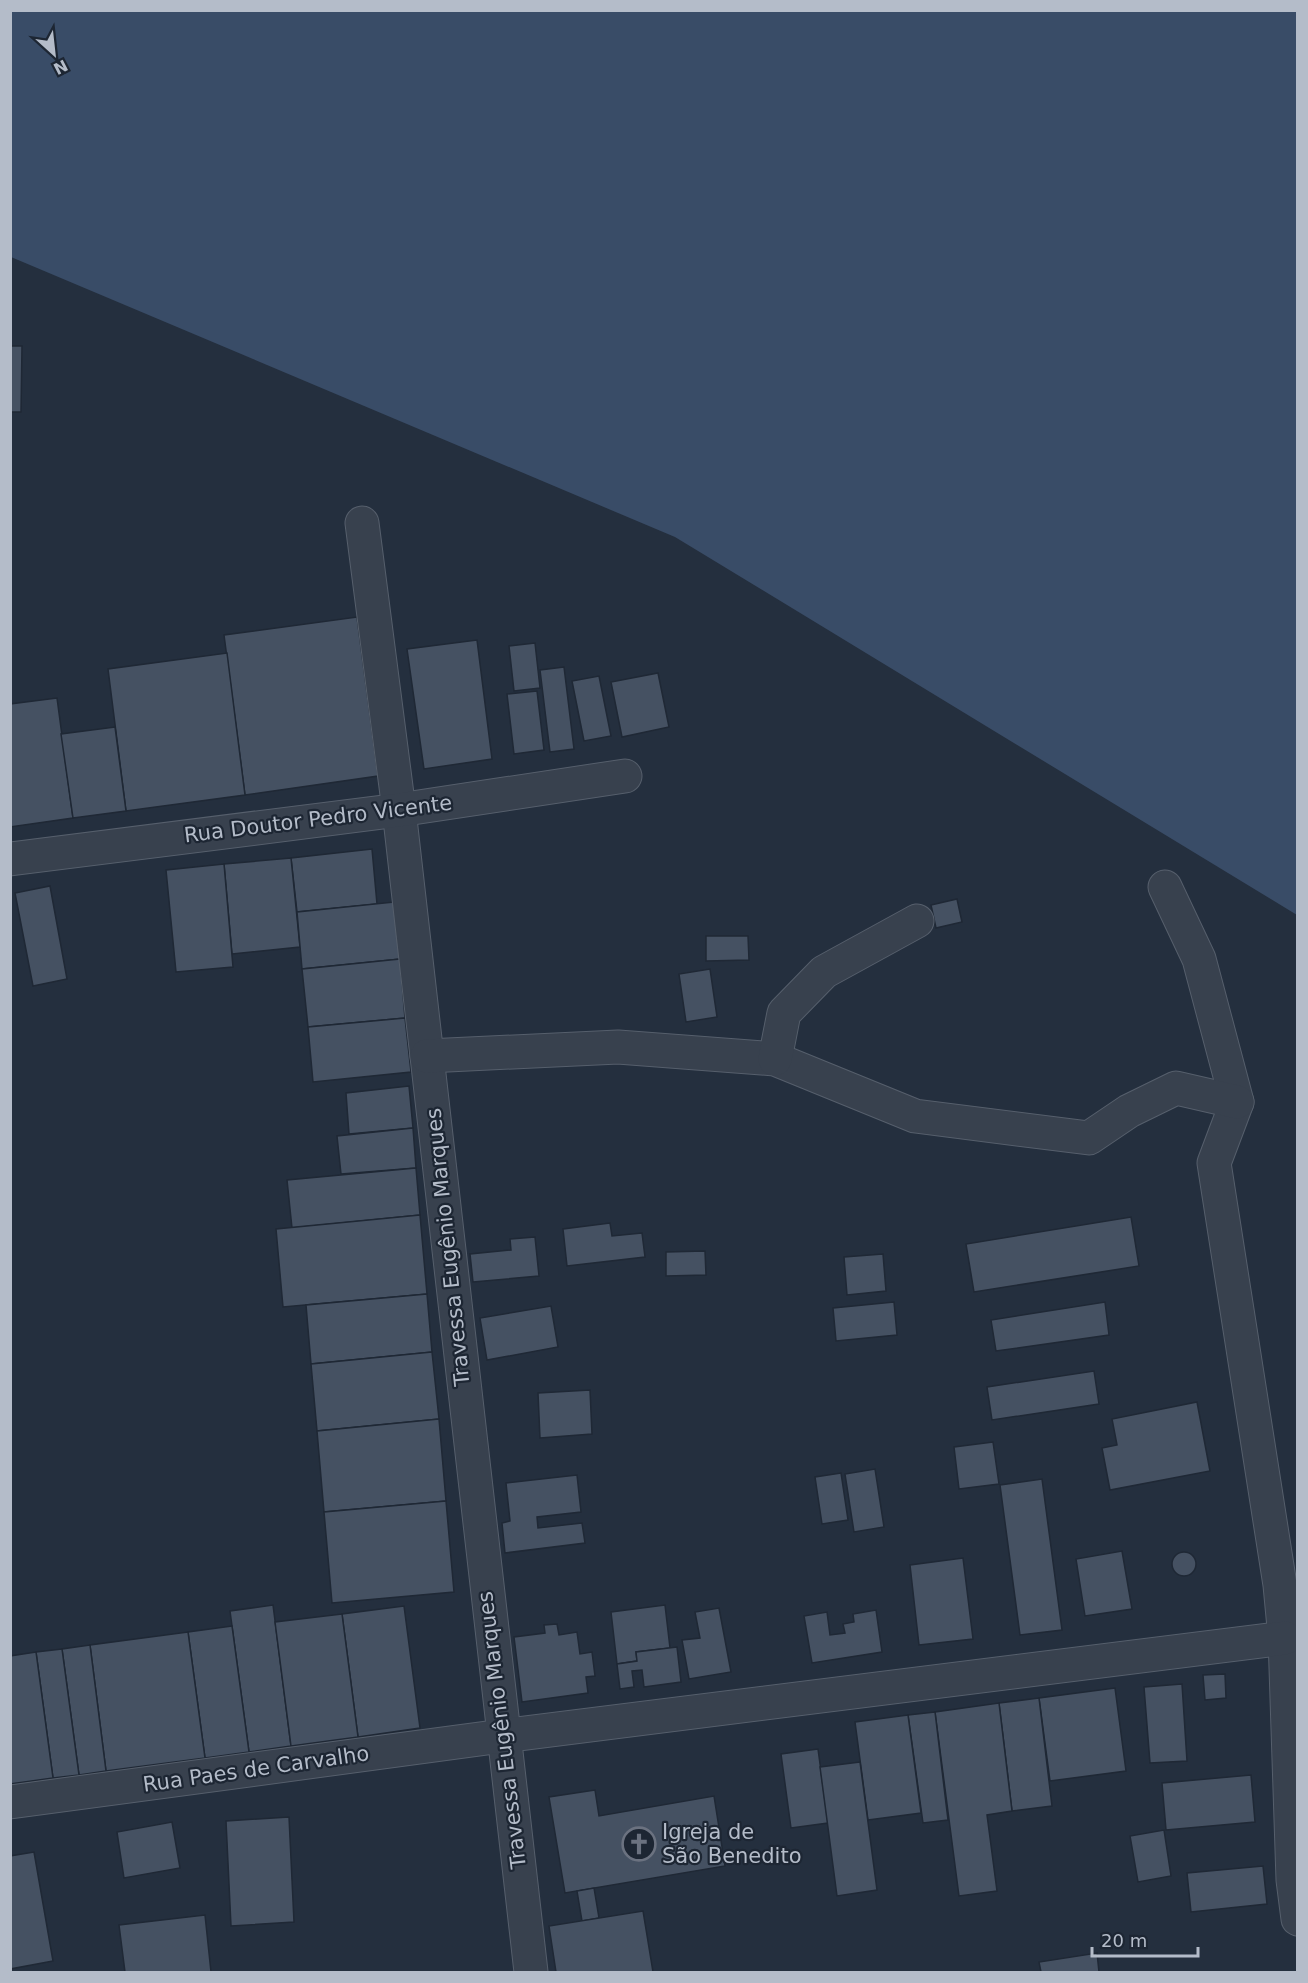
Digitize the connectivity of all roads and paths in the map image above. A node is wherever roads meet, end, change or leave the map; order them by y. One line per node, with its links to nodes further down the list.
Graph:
1 (362, 523): 3 (street, Travessa Eugênio Marques)
2 (625, 776): 3 (street, Rua Doutor Pedro Vicente)
3 (399, 810): 4 (street, Rua Doutor Pedro Vicente); 7 (street, Travessa Eugênio Marques)
4 (10, 859)
5 (1165, 887): 9 (street)
6 (917, 921): 8 (street)
7 (427, 1056): 8 (street); 12 (street, Travessa Eugênio Marques)
8 (775, 1059): 9 (street)
9 (1237, 1102): 10 (street)
10 (1289, 1573): 11 (street)
11 (1286, 1638): 12 (street, Rua Paes de Carvalho); 14 (street)
12 (502, 1736): 13 (street, Rua Paes de Carvalho); 15 (street, Travessa Eugênio Marques)
13 (10, 1802)
14 (1298, 1919)
15 (531, 1972)

